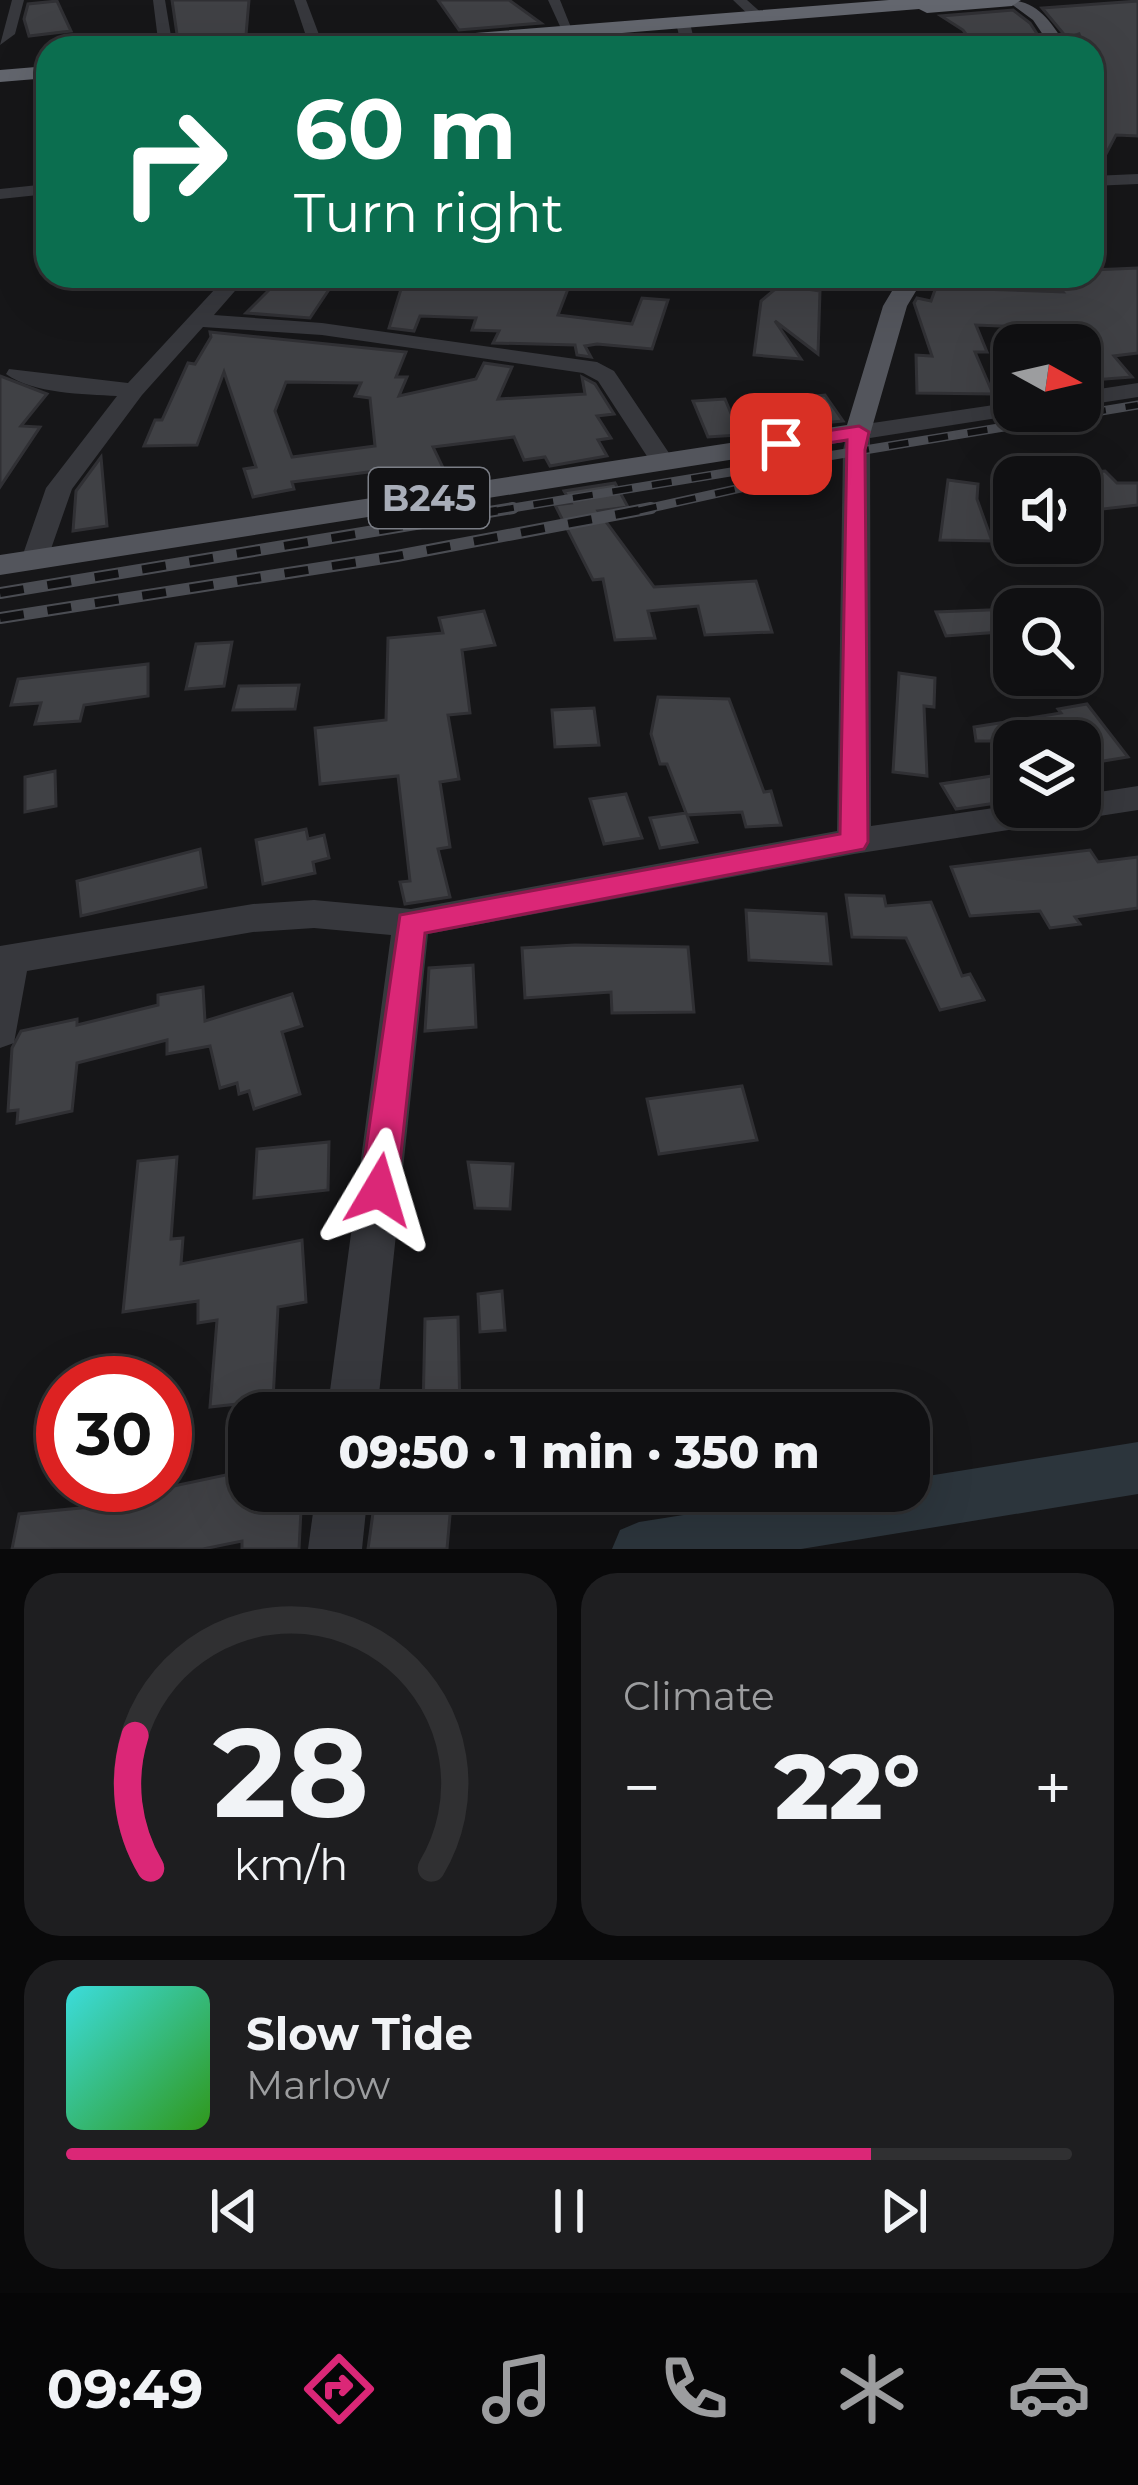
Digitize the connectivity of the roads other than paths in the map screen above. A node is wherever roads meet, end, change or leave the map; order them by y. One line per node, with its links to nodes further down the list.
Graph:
1 (18, 0): 18 (street)
2 (159, 0): 13 (street)
3 (300, 0): 14 (street)
4 (554, 0): 11 (street)
5 (739, 0): 10 (street)
6 (959, 0): 8 (highway)
7 (1013, 0): 12 (highway); 17 (main road)
8 (909, 2): 9 (highway)
9 (829, 5): 10 (highway)
10 (759, 17): 12 (highway)
11 (569, 32): 12 (highway); 15 (highway)
12 (686, 33): 16 (highway)
13 (164, 36)
14 (313, 36)
15 (524, 36)
16 (635, 36)
17 (1052, 36)
18 (0, 41)
19 (36, 76): 20 (highway)
20 (0, 78)
21 (1138, 179): 22 (street)
22 (1104, 180)
23 (36, 190): 24 (street)
24 (0, 194)
25 (227, 288): 27 (street)
26 (906, 288): 33 (main road)
27 (196, 320): 29 (street); 34 (street)
28 (17, 374): 29 (street)
29 (134, 390): 35 (street)
30 (1138, 390): 31 (street)
31 (1101, 395)
32 (993, 412): 33 (street)
33 (859, 432): 34 (main road, B245); 38 (street)
34 (664, 462): 35 (main road, B245)
35 (35, 560): 36 (main road, B245)
36 (0, 566)
37 (1138, 798): 38 (street)
38 (854, 842): 39 (street)
39 (411, 923): 40 (street); 42 (street)
40 (5, 960): 41 (street)
41 (0, 1031)
42 (355, 1392)
43 (339, 1512): 44 (street)
44 (335, 1549)

